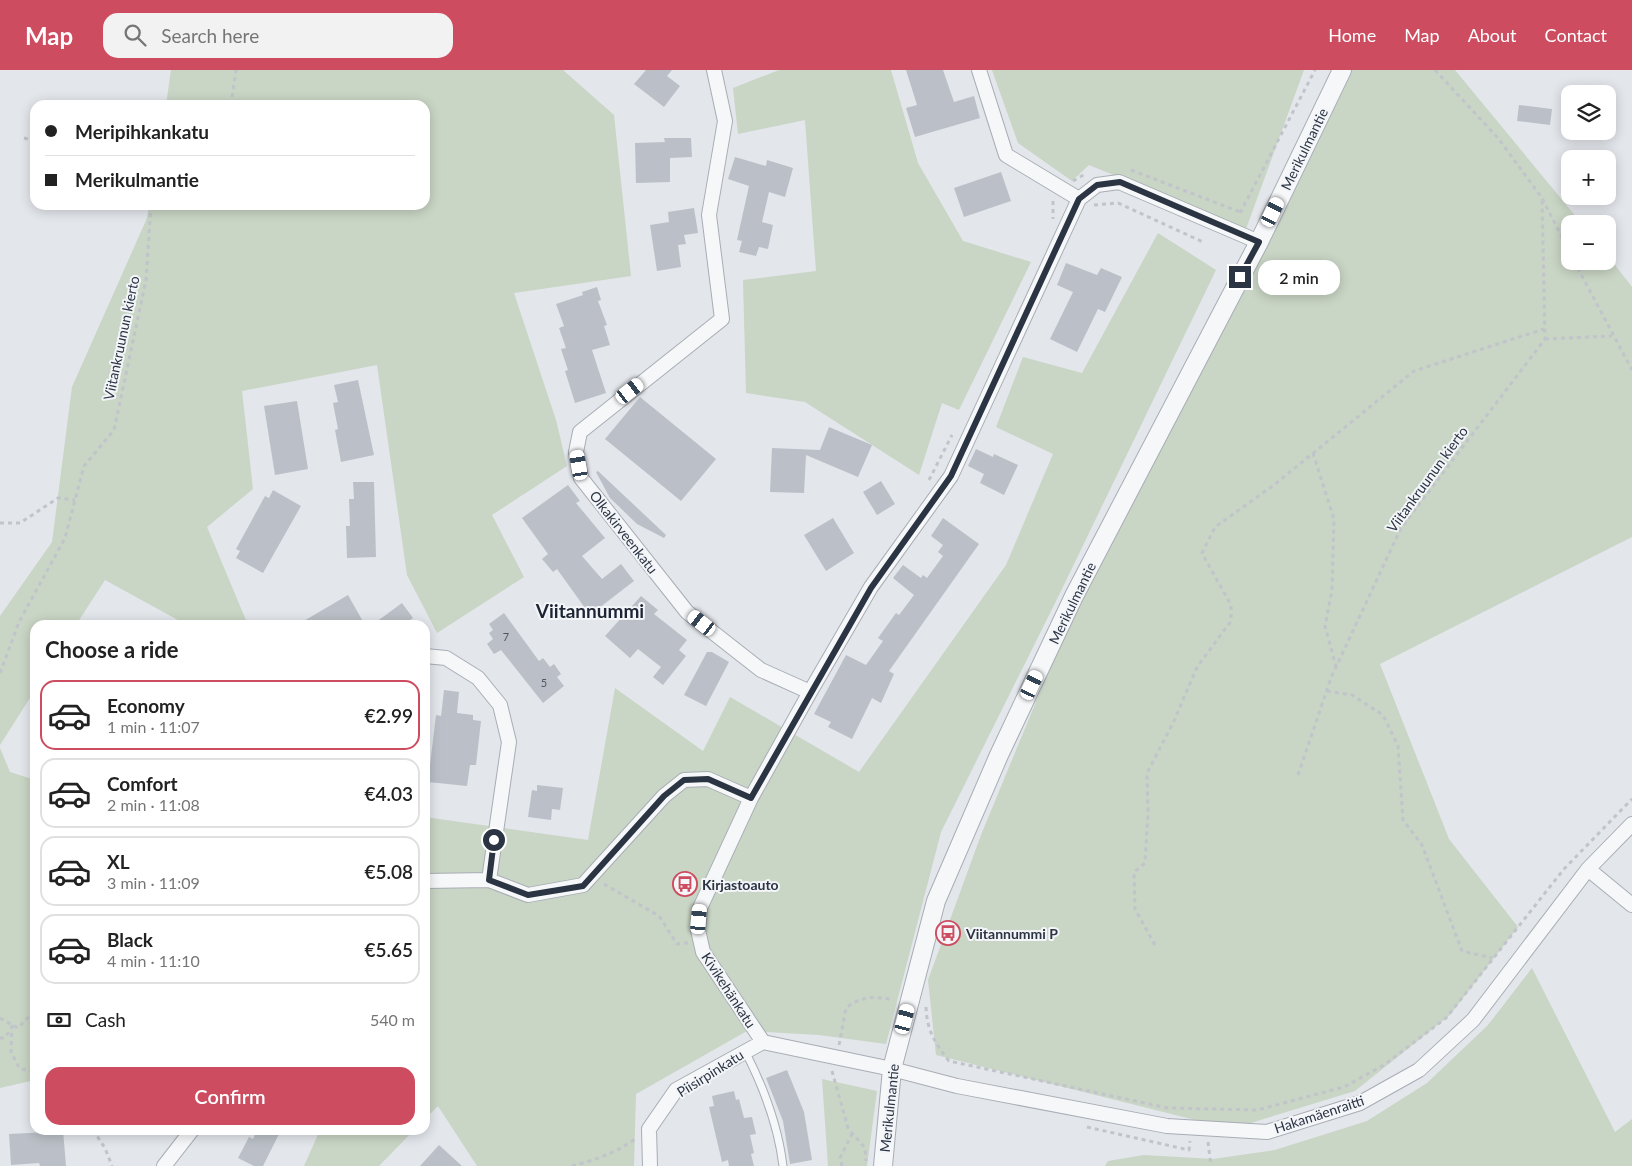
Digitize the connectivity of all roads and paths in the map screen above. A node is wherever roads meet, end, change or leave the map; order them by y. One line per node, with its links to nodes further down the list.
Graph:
1 (236, 70): 7 (path)
2 (714, 70): 34 (street, Olkakirveenkatu)
3 (979, 70): 11 (street)
4 (1315, 70): 16 (path)
5 (1342, 70): 19 (street, Merikulmantie)
6 (1435, 70): 10 (path)
7 (232, 100)
8 (24, 138): 9 (path)
9 (30, 140)
10 (1542, 198): 17 (path); 21 (path)
11 (1079, 199): 16 (street, Kivikehänkatu); 34 (street, Kivikehänkatu)
12 (1053, 201): 15 (path)
13 (152, 210): 28 (path, Viitankruunun kierto)
14 (1090, 212): 18 (path)
15 (1050, 226)
16 (1231, 230): 19 (street, Kivikehänkatu)
17 (1561, 235)
18 (1203, 242)
19 (1259, 242): 47 (street, Merikulmantie)
20 (1579, 270): 22 (path)
21 (1544, 329): 23 (path); 26 (path)
22 (1612, 336): 23 (path); 24 (path)
23 (1545, 339): 31 (path, Viitankruunun kierto)
24 (1632, 370)
25 (954, 431): 27 (path)
26 (1313, 453): 31 (path); 45 (path)
27 (928, 481)
28 (75, 500): 29 (path); 32 (path)
29 (0, 523)
30 (430, 656): 41 (street)
31 (1336, 667): 33 (path, Viitankruunun kierto)
32 (0, 673)
33 (1327, 691): 35 (path, Viitankruunun kierto); 46 (path)
34 (810, 692): 36 (street, Kivikehänkatu)
35 (1298, 775)
36 (751, 798): 40 (street); 52 (street, Kivikehänkatu)
37 (1632, 799): 46 (path)
38 (1632, 824): 39 (street, Hakamäenraitti)
39 (1588, 869): 43 (street); 58 (street, Hakamäenraitti)
40 (591, 876): 41 (street); 44 (path)
41 (489, 880): 42 (street)
42 (430, 881)
43 (1632, 905)
44 (691, 943)
45 (1155, 945)
46 (1492, 958): 47 (path)
47 (909, 1002): 53 (path); 55 (street, Merikulmantie)
48 (30, 1015): 50 (path)
49 (0, 1018): 50 (path)
50 (12, 1025): 51 (path); 56 (path)
51 (0, 1038)
52 (762, 1042): 54 (street, Piisirpinkatu); 55 (street, Kivikehänkatu)
53 (838, 1047)
54 (745, 1051): 59 (street, Piisirpinkatu); 68 (lane)
55 (892, 1069): 58 (street, Hakamäenraitti); 70 (street, Merikulmantie)
56 (30, 1070)
57 (832, 1071): 60 (path)
58 (1207, 1128): 71 (path)
59 (648, 1129): 66 (path); 67 (street)
60 (852, 1134): 63 (path); 69 (path)
61 (96, 1135): 64 (path)
62 (188, 1135): 65 (street)
63 (866, 1164)
64 (112, 1166)
65 (164, 1166)
66 (572, 1166)
67 (650, 1166)
68 (784, 1166)
69 (842, 1166)
70 (883, 1166)
71 (1211, 1166)

